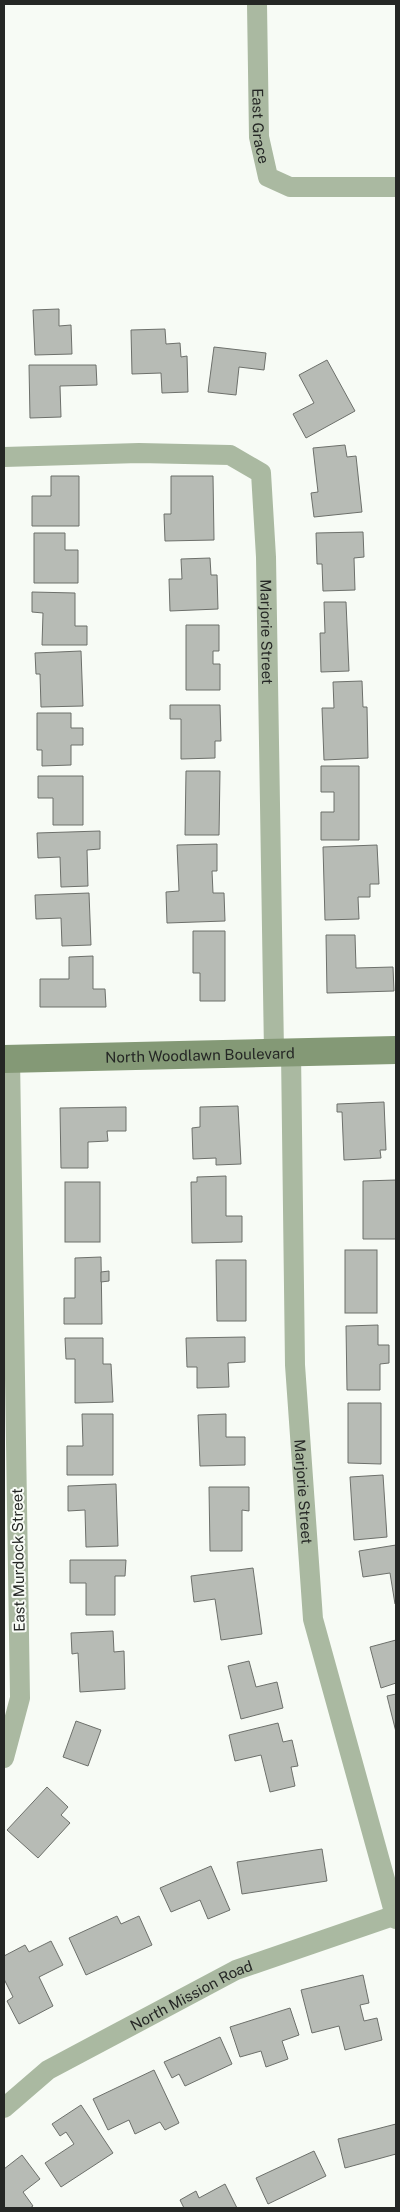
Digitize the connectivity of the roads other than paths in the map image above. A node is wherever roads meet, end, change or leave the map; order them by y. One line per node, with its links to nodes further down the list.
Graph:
1 (257, 4): 2 (street, East Grace)
2 (396, 187)
3 (4, 456): 5 (street, Marjorie Street)
4 (396, 1050): 5 (main road, North Woodlawn Boulevard)
5 (283, 1052): 6 (main road, North Woodlawn Boulevard); 8 (street, Marjorie Street)
6 (7, 1058): 7 (street, East Murdock Street)
7 (4, 1758)
8 (396, 1916): 9 (street, North Mission Road)
9 (4, 2108)

